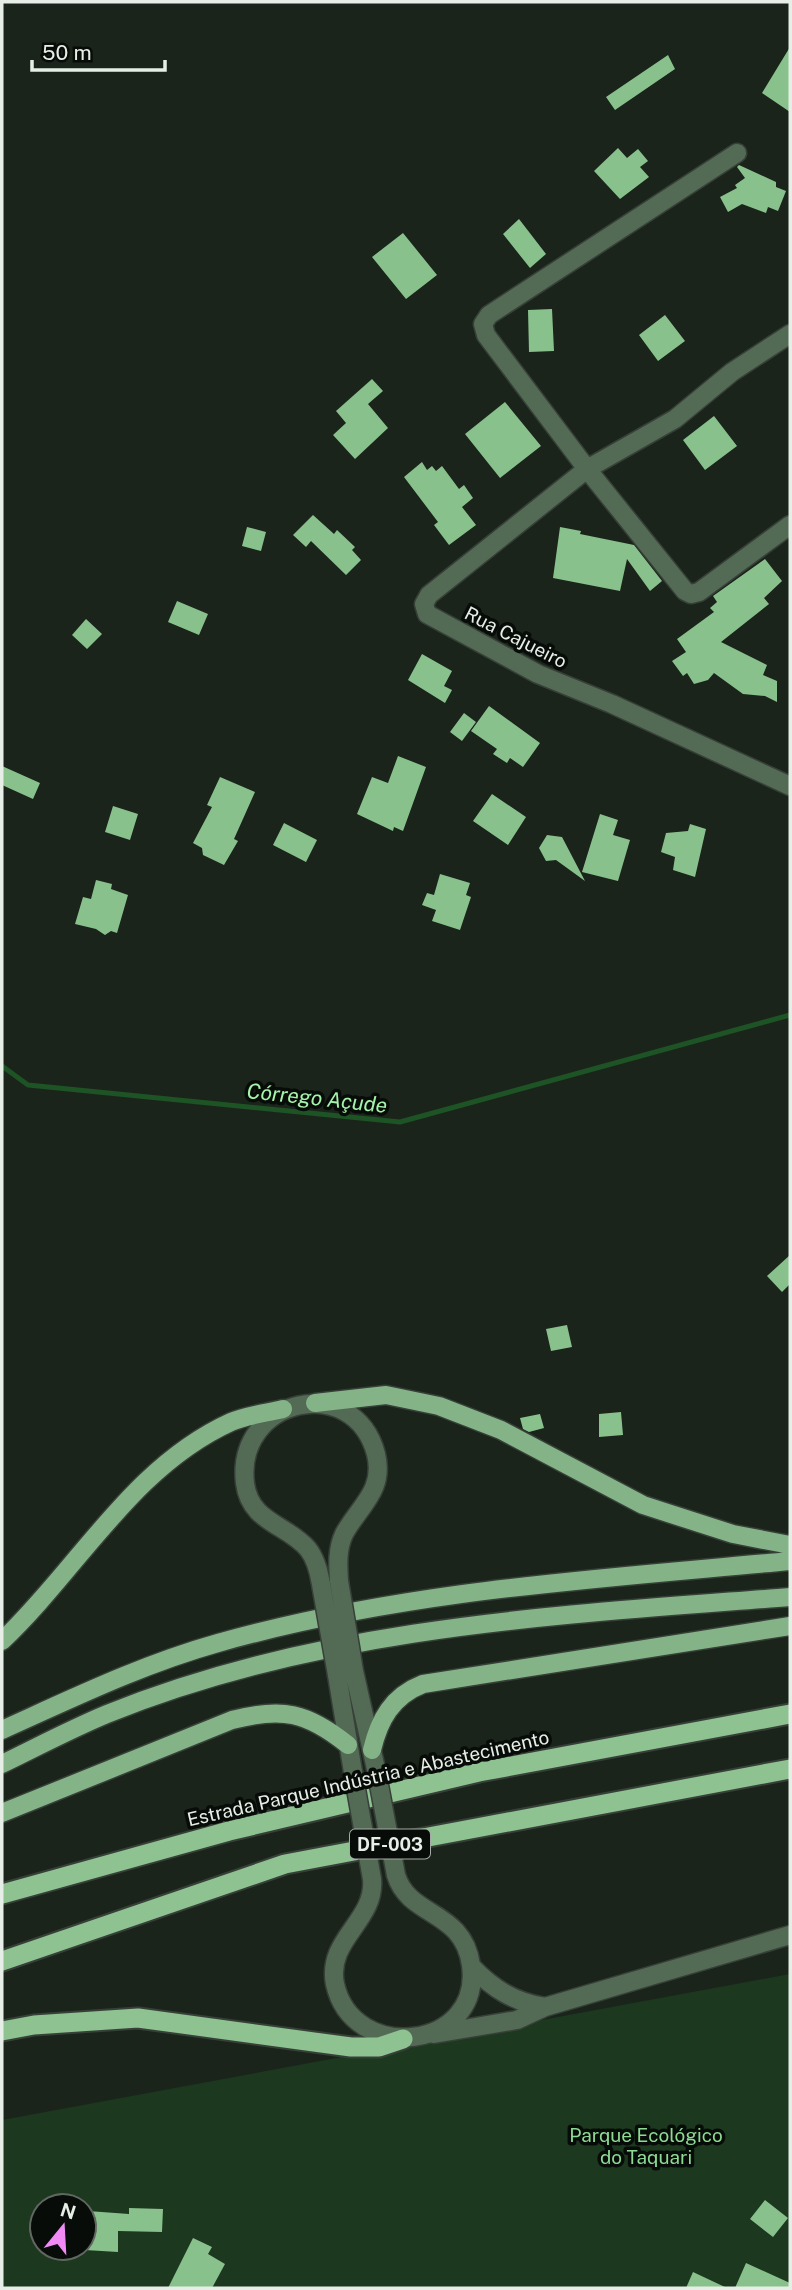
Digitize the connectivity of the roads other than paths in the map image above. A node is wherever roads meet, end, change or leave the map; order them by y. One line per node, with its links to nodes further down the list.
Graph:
1 (737, 153): 3 (street)
2 (790, 334): 3 (street)
3 (587, 469): 4 (street); 5 (street, Rua Cajueiro)
4 (790, 525)
5 (790, 786)
6 (314, 1403): 7 (street); 8 (main road); 10 (street)
7 (283, 1409): 10 (street); 13 (main road)
8 (790, 1545)
9 (790, 1562): 16 (main road)
10 (330, 1582): 14 (street, bridge)
11 (790, 1597): 19 (main road)
12 (790, 1626): 18 (main road)
13 (2, 1641)
14 (346, 1673): 17 (street); 18 (street)
15 (790, 1714): 22 (highway, Estrada Parque Indústria e Abastecimento / DF-003)
16 (2, 1731)
17 (348, 1745): 21 (main road); 29 (street, bridge)
18 (372, 1750): 25 (street, bridge)
19 (2, 1764)
20 (790, 1769): 24 (highway, DF-003)
21 (2, 1814)
22 (2, 1894)
23 (790, 1935): 26 (street)
24 (2, 1961)
25 (471, 1966): 26 (street); 28 (street)
26 (545, 2007): 28 (street)
27 (2, 2031): 29 (highway)
28 (429, 2035): 29 (street)
29 (403, 2039)

